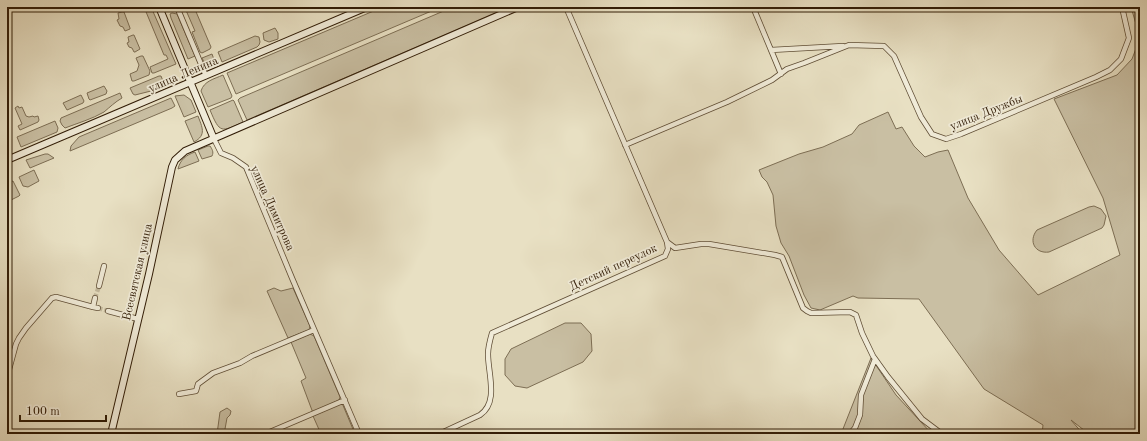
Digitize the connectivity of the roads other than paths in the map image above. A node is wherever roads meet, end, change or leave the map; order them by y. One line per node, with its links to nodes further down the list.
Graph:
1 (158, 7): 12 (street)
2 (177, 7): 11 (street)
3 (367, 7): 11 (street, улица Ленина)
4 (518, 7): 13 (street, Всесвятская улица)
5 (566, 7): 14 (street, Детский переулок)
6 (753, 7): 9 (street)
7 (1122, 7): 8 (street, улица Дружбы)
8 (849, 45): 9 (street); 10 (street, улица Дружбы)
9 (771, 50): 10 (street)
10 (781, 74): 14 (street)
11 (206, 76): 12 (street, улица Ленина)
12 (190, 82): 13 (street); 15 (street, улица Ленина)
13 (214, 138): 21 (street, Всесвятская улица); 22 (street, улица Димитрова)
14 (625, 145): 16 (street, Детский переулок)
15 (7, 160)
16 (667, 242): 23 (street); 30 (street, Детский переулок)
17 (104, 266): 18 (street)
18 (98, 286)
19 (95, 298): 24 (street)
20 (108, 311): 21 (street)
21 (138, 319): 27 (street, Всесвятская улица)
22 (314, 330): 25 (street); 26 (street)
23 (875, 359): 31 (street); 32 (street)
24 (7, 376)
25 (179, 394)
26 (345, 400): 28 (street); 29 (street)
27 (112, 434)
28 (266, 434)
29 (359, 434)
30 (439, 434)
31 (850, 434)
32 (942, 434)

